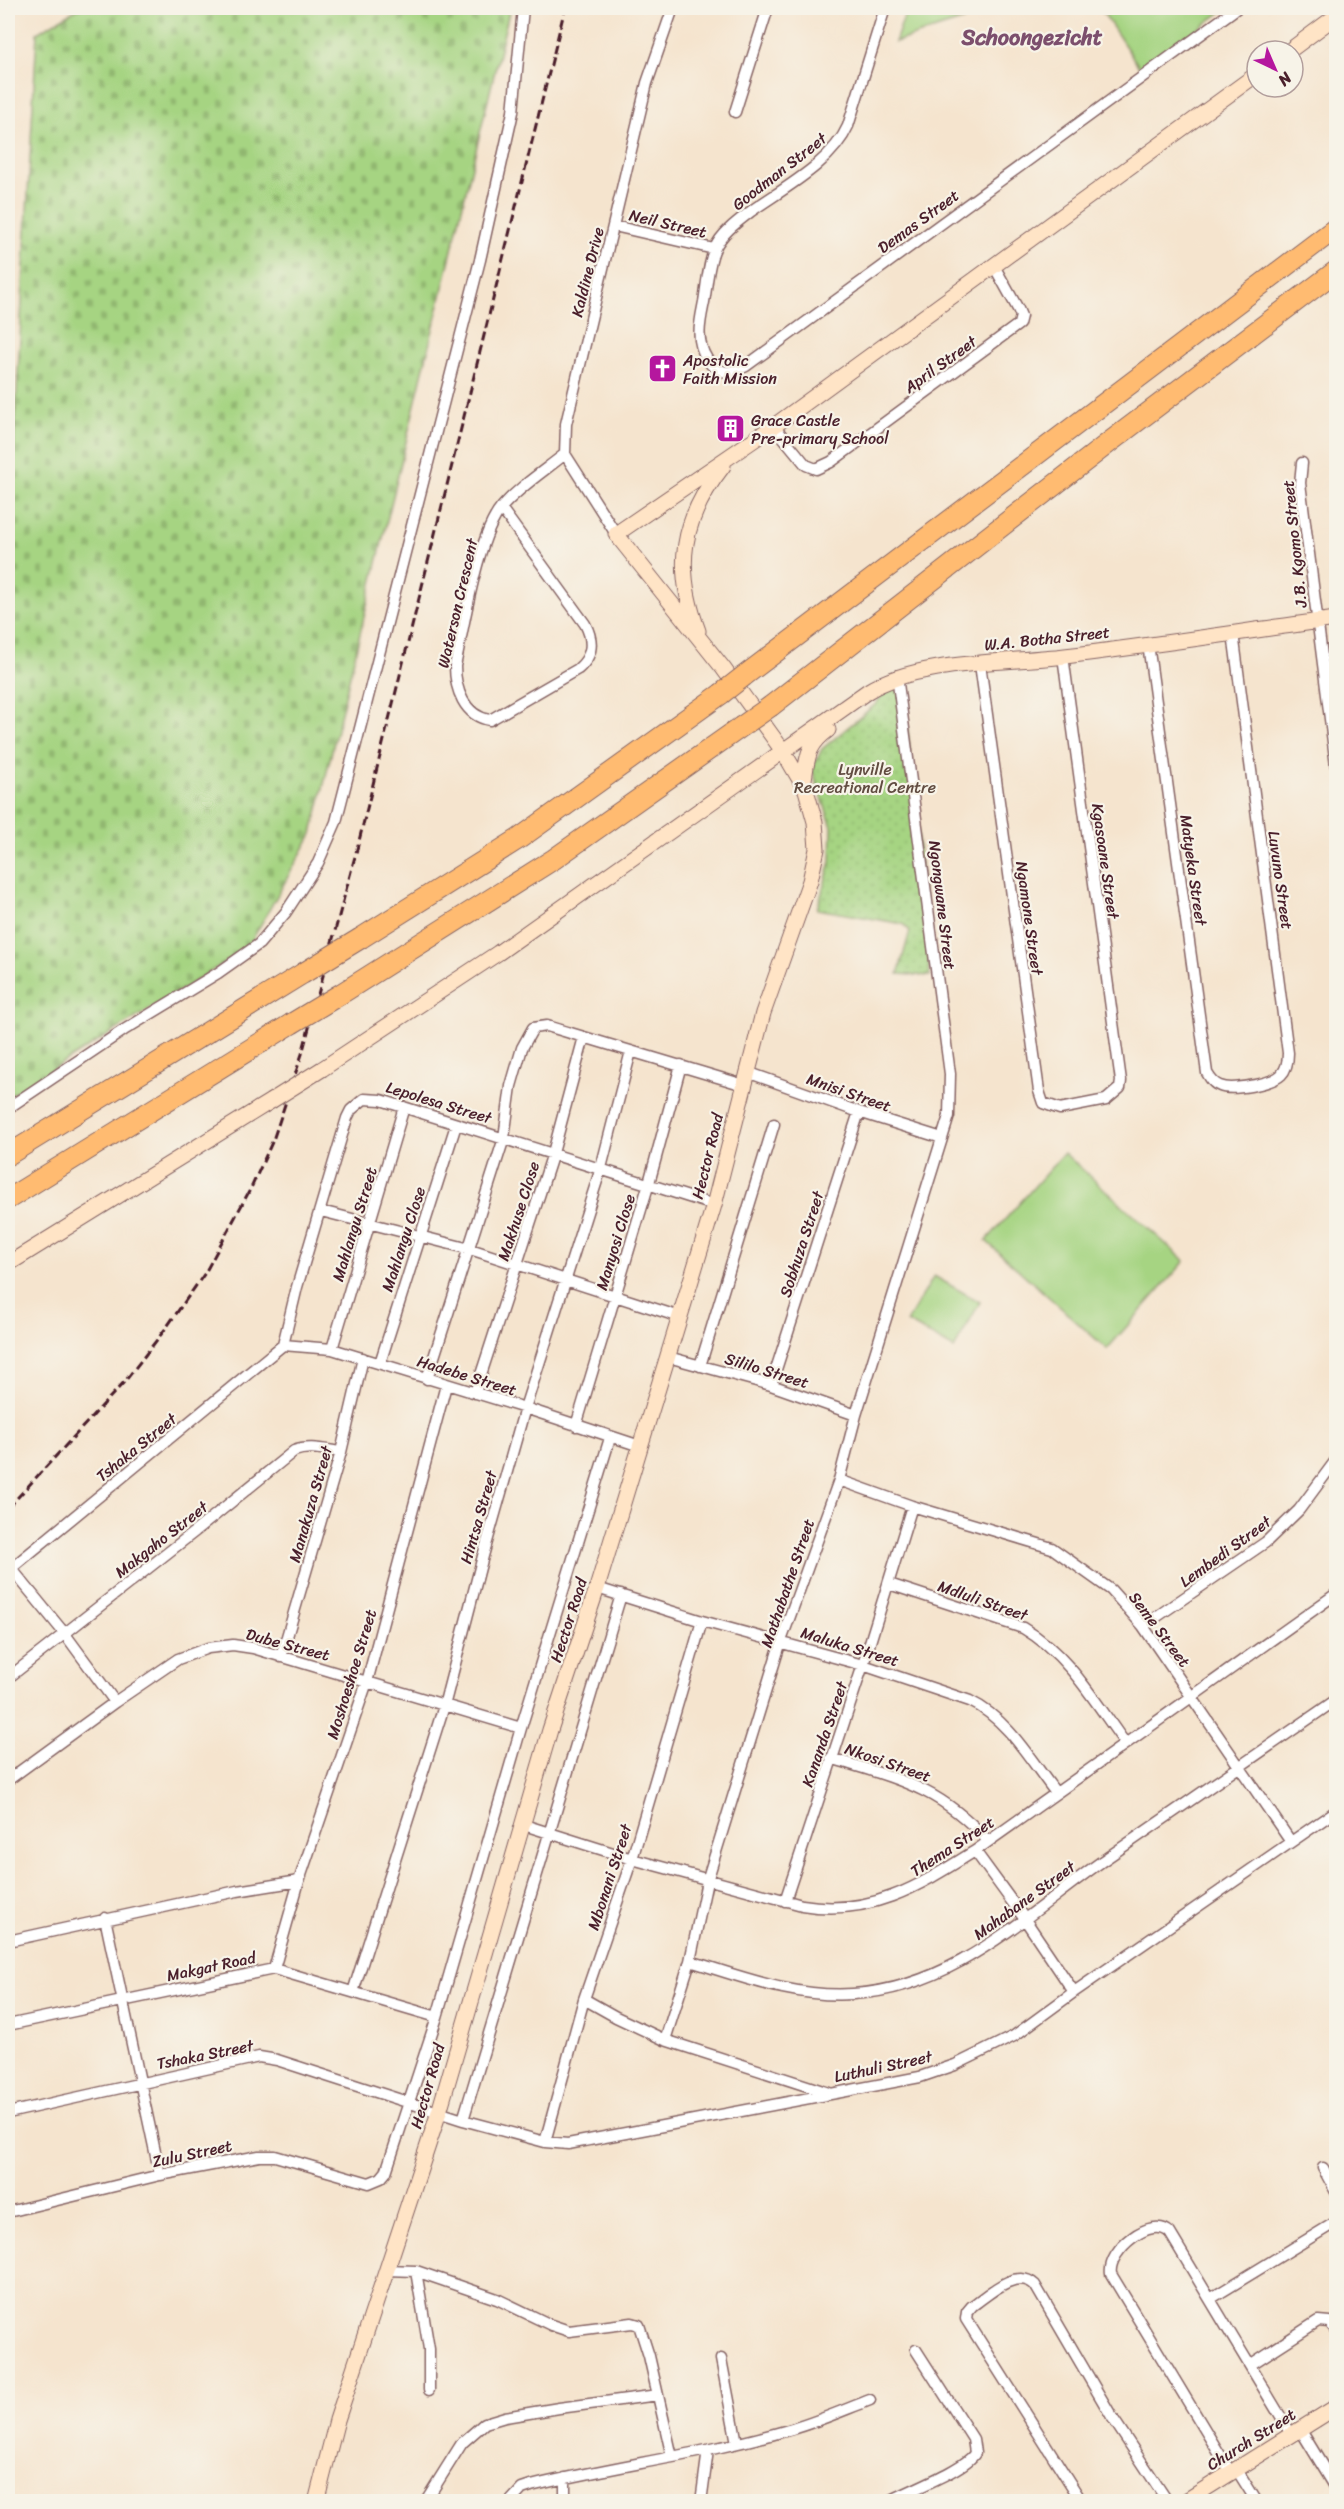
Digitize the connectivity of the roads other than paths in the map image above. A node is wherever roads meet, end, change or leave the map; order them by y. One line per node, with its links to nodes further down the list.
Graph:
1 (523, 8): 40 (street)
2 (673, 8): 10 (street, Kaldine Drive)
3 (768, 8): 9 (street)
4 (885, 8): 12 (street, Goodman Street)
5 (1237, 8): 12 (street, Demas Street)
6 (1336, 16): 7 (street)
7 (1305, 39)
8 (1245, 83): 13 (street)
9 (735, 112)
10 (614, 226): 12 (street, Neil Street); 17 (street, Kaldine Drive)
11 (1336, 228): 47 (highway, bridge)
12 (714, 249)
13 (994, 266): 15 (street); 15 (street, April Street)
14 (1336, 271): 50 (highway, bridge)
15 (774, 426): 16 (street)
16 (754, 438): 20 (street); 24 (street)
17 (565, 454): 19 (street, Waterson Crescent); 20 (street)
18 (1302, 464): 22 (street, J.B. Kgomo Street)
19 (501, 508): 19 (street, Waterson Crescent)
20 (616, 534): 24 (street, Hector Road)
21 (1336, 619): 22 (street, W.A. Botha Street)
22 (1318, 621): 23 (street, W.A. Botha Street); 31 (street, J.B. Kgomo Street)
23 (1233, 633): 25 (street, W.A. Botha Street); 37 (street, Luvuno Street)
24 (702, 642): 30 (street, Hector Road)
25 (1148, 644): 26 (street, W.A. Botha Street); 37 (street, Matyeka Street)
26 (1063, 656): 27 (street, W.A. Botha Street); 38 (street, Kgasoane Street)
27 (980, 664): 28 (street, W.A. Botha Street); 38 (street, Ngamone Street)
28 (897, 676): 29 (street, W.A. Botha Street); 45 (street, Ngongwane Street)
29 (868, 691): 30 (street, W.A. Botha Street); 32 (street)
30 (783, 751): 32 (street, Hector Road); 56 (street, W.A. Botha Street, bridge)
31 (1336, 766)
32 (803, 785): 36 (street, Hector Road)
33 (584, 1037): 34 (street, Lepolesa Street); 44 (street, Lepolesa Street); 46 (street, Makhuse Close)
34 (632, 1051): 35 (street, Lepolesa Street); 48 (street, Hintsa Street)
35 (681, 1065): 36 (street, Lepolesa Street); 49 (street, Manyosi Close)
36 (746, 1078): 41 (street, Mnisi Street); 51 (street, Hector Road)
37 (1228, 1088)
38 (1113, 1095)
39 (404, 1107): 43 (street, Lepolesa Street); 52 (street, Lepolesa Street); 53 (street, Mahlangu Street)
40 (8, 1108)
41 (859, 1112): 45 (street, Mnisi Street); 69 (street, Sobhuza Street)
42 (774, 1124): 66 (street)
43 (456, 1125): 44 (street, Lepolesa Street); 54 (street, Mahlangu Close)
44 (504, 1138): 46 (street); 55 (street)
45 (942, 1138): 72 (street, Mathabathe Street)
46 (553, 1153): 48 (street); 57 (street, Makhuse Close)
47 (8, 1155)
48 (601, 1168): 49 (street); 58 (street, Hintsa Street)
49 (649, 1183): 51 (street); 59 (street, Manyosi Close)
50 (8, 1199)
51 (714, 1205): 60 (street, Hector Road)
52 (321, 1211): 53 (street); 61 (street, Lepolesa Street)
53 (370, 1223): 54 (street); 62 (street, Mahlangu Street)
54 (420, 1238): 55 (street); 65 (street, Mahlangu Close)
55 (470, 1249): 57 (street); 67 (street)
56 (8, 1264)
57 (517, 1265): 58 (street); 70 (street, Makhuse Close)
58 (567, 1279): 59 (street); 71 (street, Hintsa Street)
59 (614, 1295): 60 (street); 73 (street, Manyosi Close)
60 (680, 1317): 63 (street, Hector Road)
61 (283, 1345): 62 (street, Hadebe Street); 80 (street, Tshaka Street)
62 (332, 1349): 64 (street, Hadebe Street)
63 (668, 1357): 66 (street, Sililo Street); 75 (street, Hector Road)
64 (363, 1358): 65 (street, Hadebe Street); 76 (street, Manakuza Street)
65 (380, 1363): 67 (street, Hadebe Street)
66 (700, 1366): 69 (street, Sililo Street)
67 (427, 1379): 68 (street, Hadebe Street)
68 (446, 1385): 70 (street, Hadebe Street); 92 (street, Moshoeshoe Street)
69 (771, 1385): 72 (street, Sililo Street)
70 (475, 1393): 71 (street, Hadebe Street)
71 (525, 1408): 73 (street, Hadebe Street); 96 (street, Hintsa Street)
72 (856, 1415): 78 (street, Mathabathe Street)
73 (576, 1426): 74 (street, Hadebe Street)
74 (610, 1438): 75 (street, Hadebe Street); 97 (street, Hector Road)
75 (640, 1446): 82 (street, Hector Road)
76 (341, 1452): 87 (street, Makgaho Street); 89 (street, Manakuza Street)
77 (1336, 1460): 86 (street, Lembedi Street)
78 (839, 1480): 79 (street, Seme Street); 88 (street, Mathabathe Street)
79 (912, 1506): 81 (street, Kananda Street); 86 (street, Seme Street)
80 (9, 1570): 87 (street)
81 (889, 1584): 90 (street, Kananda Street); 98 (street, Mdluli Street)
82 (597, 1588): 83 (street, Maluka Street); 104 (street, Hector Road)
83 (621, 1594): 85 (street, Maluka Street); 105 (street)
84 (1336, 1594): 93 (street, Thema Street)
85 (702, 1621): 88 (street, Maluka Street); 109 (street, Mbonani Street)
86 (1143, 1626): 93 (street, Seme Street)
87 (65, 1634): 91 (street, Makgaho Street); 95 (street)
88 (781, 1641): 90 (street, Maluka Street); 111 (street, Mathabathe Street)
89 (281, 1657): 92 (street, Dube Street); 95 (street, Dube Street)
90 (863, 1665): 99 (street, Kananda Street); 102 (street, Maluka Street)
91 (8, 1678)
92 (367, 1682): 96 (street, Dube Street); 110 (street, Moshoeshoe Street)
93 (1193, 1698): 98 (street, Thema Street); 100 (street, Seme Street)
94 (1336, 1700): 100 (street, Mahabane Street)
95 (115, 1701): 101 (street, Dube Street)
96 (444, 1706): 97 (street, Dube Street); 118 (street, Hintsa Street)
97 (521, 1728): 122 (street, Hector Road)
98 (1125, 1743): 102 (street, Thema Street)
99 (831, 1758): 106 (street, Nkosi Street); 112 (street, Kananda Street)
100 (1240, 1767): 107 (street, Seme Street); 114 (street, Mahabane Street)
101 (8, 1780)
102 (1056, 1793): 106 (street, Thema Street)
103 (1336, 1811): 107 (street, Luthuli Street)
104 (524, 1825): 105 (street, Thema Street); 128 (street, Hector Road)
105 (549, 1834): 109 (street, Thema Street); 130 (street)
106 (988, 1841): 108 (street, Thema Street)
107 (1291, 1842): 119 (street, Luthuli Street)
108 (975, 1851): 112 (street, Thema Street); 114 (street)
109 (632, 1859): 111 (street, Thema Street); 120 (street, Mbonani Street)
110 (299, 1881): 113 (street); 117 (street, Moshoeshoe Street)
111 (707, 1881): 112 (street, Thema Street); 116 (street, Mathabathe Street)
112 (785, 1901)
113 (105, 1918): 115 (street); 121 (street)
114 (1024, 1918): 116 (street, Mahabane Street); 119 (street)
115 (8, 1941)
116 (690, 1961): 124 (street, Mathabathe Street)
117 (274, 1969): 118 (street, Makgat Road); 121 (street, Makgat Road)
118 (353, 1992): 122 (street, Makgat Road)
119 (1074, 1992): 126 (street, Luthuli Street)
120 (584, 1999): 124 (street); 131 (street, Mbonani Street)
121 (122, 2000): 123 (street, Makgat Road); 125 (street)
122 (437, 2018): 127 (street, Hector Road)
123 (8, 2025)
124 (665, 2040): 126 (street)
125 (140, 2083): 127 (street, Tshaka Street); 129 (street, Tshaka Street); 133 (street)
126 (829, 2093): 131 (street, Luthuli Street)
127 (409, 2102): 128 (street, Tshaka Street); 134 (street, Hector Road)
128 (439, 2112): 130 (street, Luthuli Street); 138 (street, Hector Road)
129 (8, 2113)
130 (463, 2120): 131 (street, Luthuli Street)
131 (545, 2142)
132 (1323, 2169): 135 (street)
133 (160, 2175): 134 (street, Zulu Street); 136 (street, Zulu Street)
134 (381, 2178)
135 (1336, 2192)
136 (8, 2212)
137 (1336, 2222): 140 (street)
138 (386, 2270): 139 (street); 156 (street, Hector Road)
139 (416, 2271): 145 (street); 146 (street)
140 (1210, 2299): 144 (street); 153 (street)
141 (1336, 2330): 144 (street)
142 (916, 2350): 161 (street)
143 (721, 2359): 150 (street)
144 (1250, 2365): 149 (street)
145 (429, 2390)
146 (658, 2395): 152 (street); 157 (street)
147 (870, 2400): 150 (street)
148 (1336, 2407): 149 (street, Church Street)
149 (1296, 2431): 153 (street, Church Street); 155 (street)
150 (737, 2443): 151 (street)
151 (708, 2450): 152 (street); 160 (street)
152 (672, 2457): 154 (street)
153 (1234, 2471): 164 (street, Church Street); 165 (street)
154 (565, 2478): 158 (street); 159 (street)
155 (1336, 2488)
156 (316, 2502)
157 (425, 2502)
158 (510, 2502)
159 (565, 2502)
160 (701, 2502)
161 (888, 2502)
162 (1082, 2502): 163 (street)
163 (1168, 2502)
164 (1184, 2502)
165 (1257, 2502)

